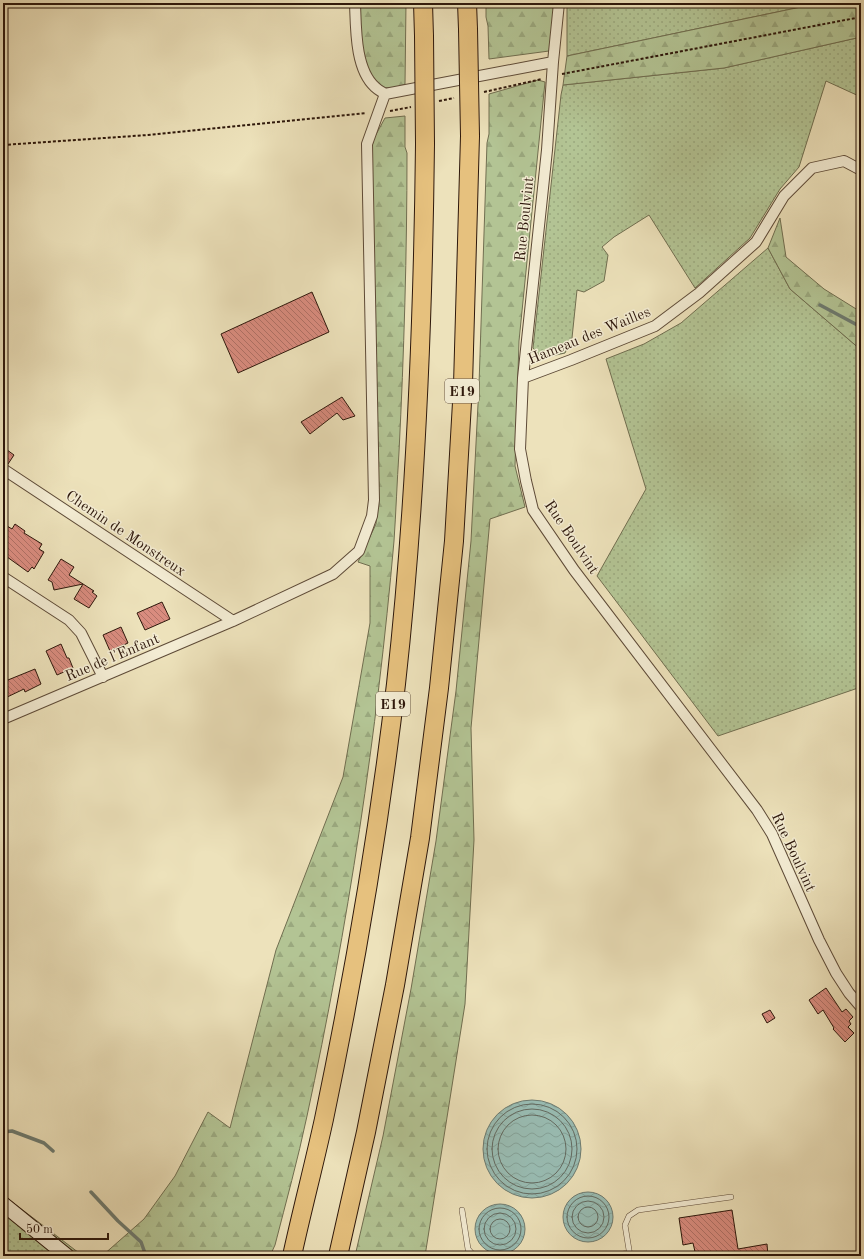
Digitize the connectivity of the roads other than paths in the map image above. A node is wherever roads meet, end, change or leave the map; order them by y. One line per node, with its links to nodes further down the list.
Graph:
1 (355, 3): 6 (street)
2 (423, 3): 20 (highway, E19, bridge)
3 (467, 3): 21 (highway, E19, bridge)
4 (559, 3): 5 (street, Rue Boulvint)
5 (553, 62): 6 (street); 8 (street, Rue Boulvint)
6 (385, 94): 11 (street, Rue de l'Enfant)
7 (861, 170): 8 (street, Hameau des Wailles)
8 (523, 378): 14 (street, Rue Boulvint)
9 (3, 470): 11 (street, Chemin de Monstreux)
10 (3, 577): 12 (street)
11 (233, 621): 12 (street, Rue de l'Enfant)
12 (103, 677): 13 (street, Rue de l'Enfant)
13 (3, 719)
14 (861, 1007)
15 (731, 1197): 18 (lane)
16 (3, 1204): 19 (main road)
17 (462, 1210): 22 (lane)
18 (630, 1254): 23 (lane)
19 (67, 1256)
20 (292, 1256)
21 (338, 1256)
22 (474, 1256)
23 (609, 1256)

